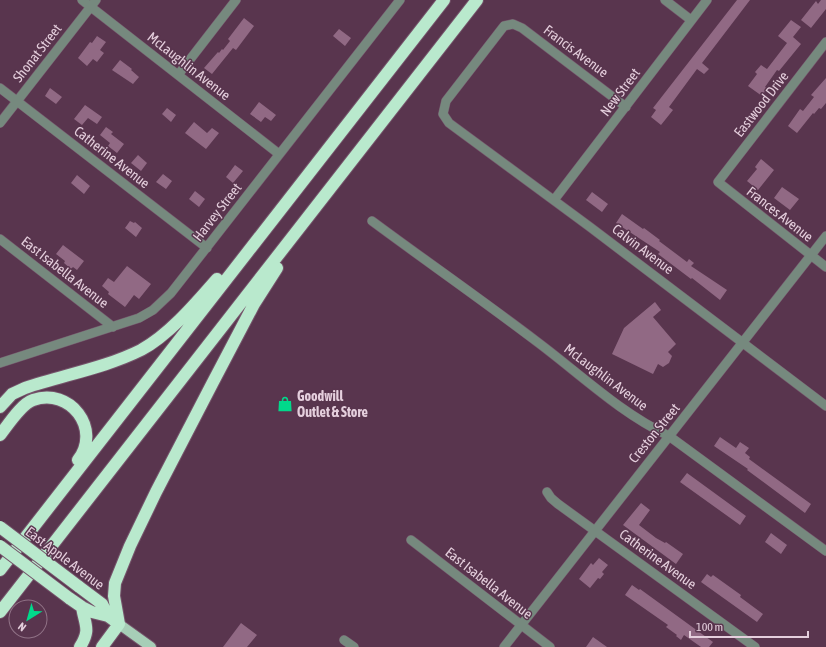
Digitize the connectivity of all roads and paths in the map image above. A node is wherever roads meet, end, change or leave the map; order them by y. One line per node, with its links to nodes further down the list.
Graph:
1 (82, 0): 8 (street, McLaughlin Avenue)
2 (236, 0): 11 (street)
3 (400, 0): 17 (street, Harvey Street)
4 (444, 0): 19 (highway)
5 (477, 0): 21 (highway)
6 (665, 0): 9 (street)
7 (707, 0): 9 (street, New Street)
8 (93, 3): 11 (street, McLaughlin Avenue); 13 (street, Shonat Street)
9 (691, 20): 14 (street, New Street)
10 (826, 42): 18 (street, Eastwood Drive)
11 (178, 75): 17 (street, McLaughlin Avenue)
12 (0, 88): 13 (street, Catherine Avenue)
13 (17, 101): 16 (street, Shonat Street); 25 (street, Catherine Avenue)
14 (626, 107): 15 (street, Francis Avenue); 20 (street, New Street)
15 (443, 114): 20 (street, Calvin Avenue)
16 (0, 123)
17 (279, 154): 25 (street, Harvey Street)
18 (718, 182): 26 (street, Frances Avenue)
19 (297, 189): 32 (highway); 37 (highway)
20 (554, 200): 29 (street, Calvin Avenue)
21 (318, 206): 43 (highway); 48 (highway)
22 (372, 221): 34 (street, McLaughlin Avenue)
23 (826, 236): 26 (street, Creston Street)
24 (0, 239): 28 (street, East Isabella Avenue)
25 (207, 248): 28 (street, Harvey Street)
26 (811, 256): 27 (street, Frances Avenue); 29 (street, Creston Street)
27 (826, 267)
28 (113, 327): 30 (street, Harvey Street)
29 (744, 342): 31 (street, Calvin Avenue); 34 (street, Creston Street)
30 (0, 363)
31 (826, 406)
32 (0, 407)
33 (0, 435): 37 (highway)
34 (669, 436): 38 (street, Creston Street); 41 (street, McLaughlin Avenue)
35 (547, 492): 38 (street, Catherine Avenue)
36 (0, 527): 46 (highway, East Apple Avenue, bridge)
37 (34, 527): 42 (highway)
38 (595, 530): 49 (street, Creston Street); 57 (street, Catherine Avenue)
39 (411, 540): 49 (street, East Isabella Avenue)
40 (0, 546): 44 (highway, East Apple Avenue, bridge)
41 (826, 551)
42 (0, 570)
43 (17, 590): 45 (highway); 47 (highway)
44 (82, 607): 46 (highway, East Apple Avenue); 51 (highway)
45 (0, 612)
46 (108, 616): 48 (highway, East Apple Avenue)
47 (0, 622)
48 (119, 624): 52 (highway); 53 (main road, East Apple Avenue)
49 (520, 625): 55 (street, Creston Street); 56 (street, East Isabella Avenue)
50 (344, 640): 54 (street)
51 (80, 647)
52 (102, 647)
53 (151, 647)
54 (354, 647)
55 (504, 647)
56 (550, 647)
57 (755, 647)

